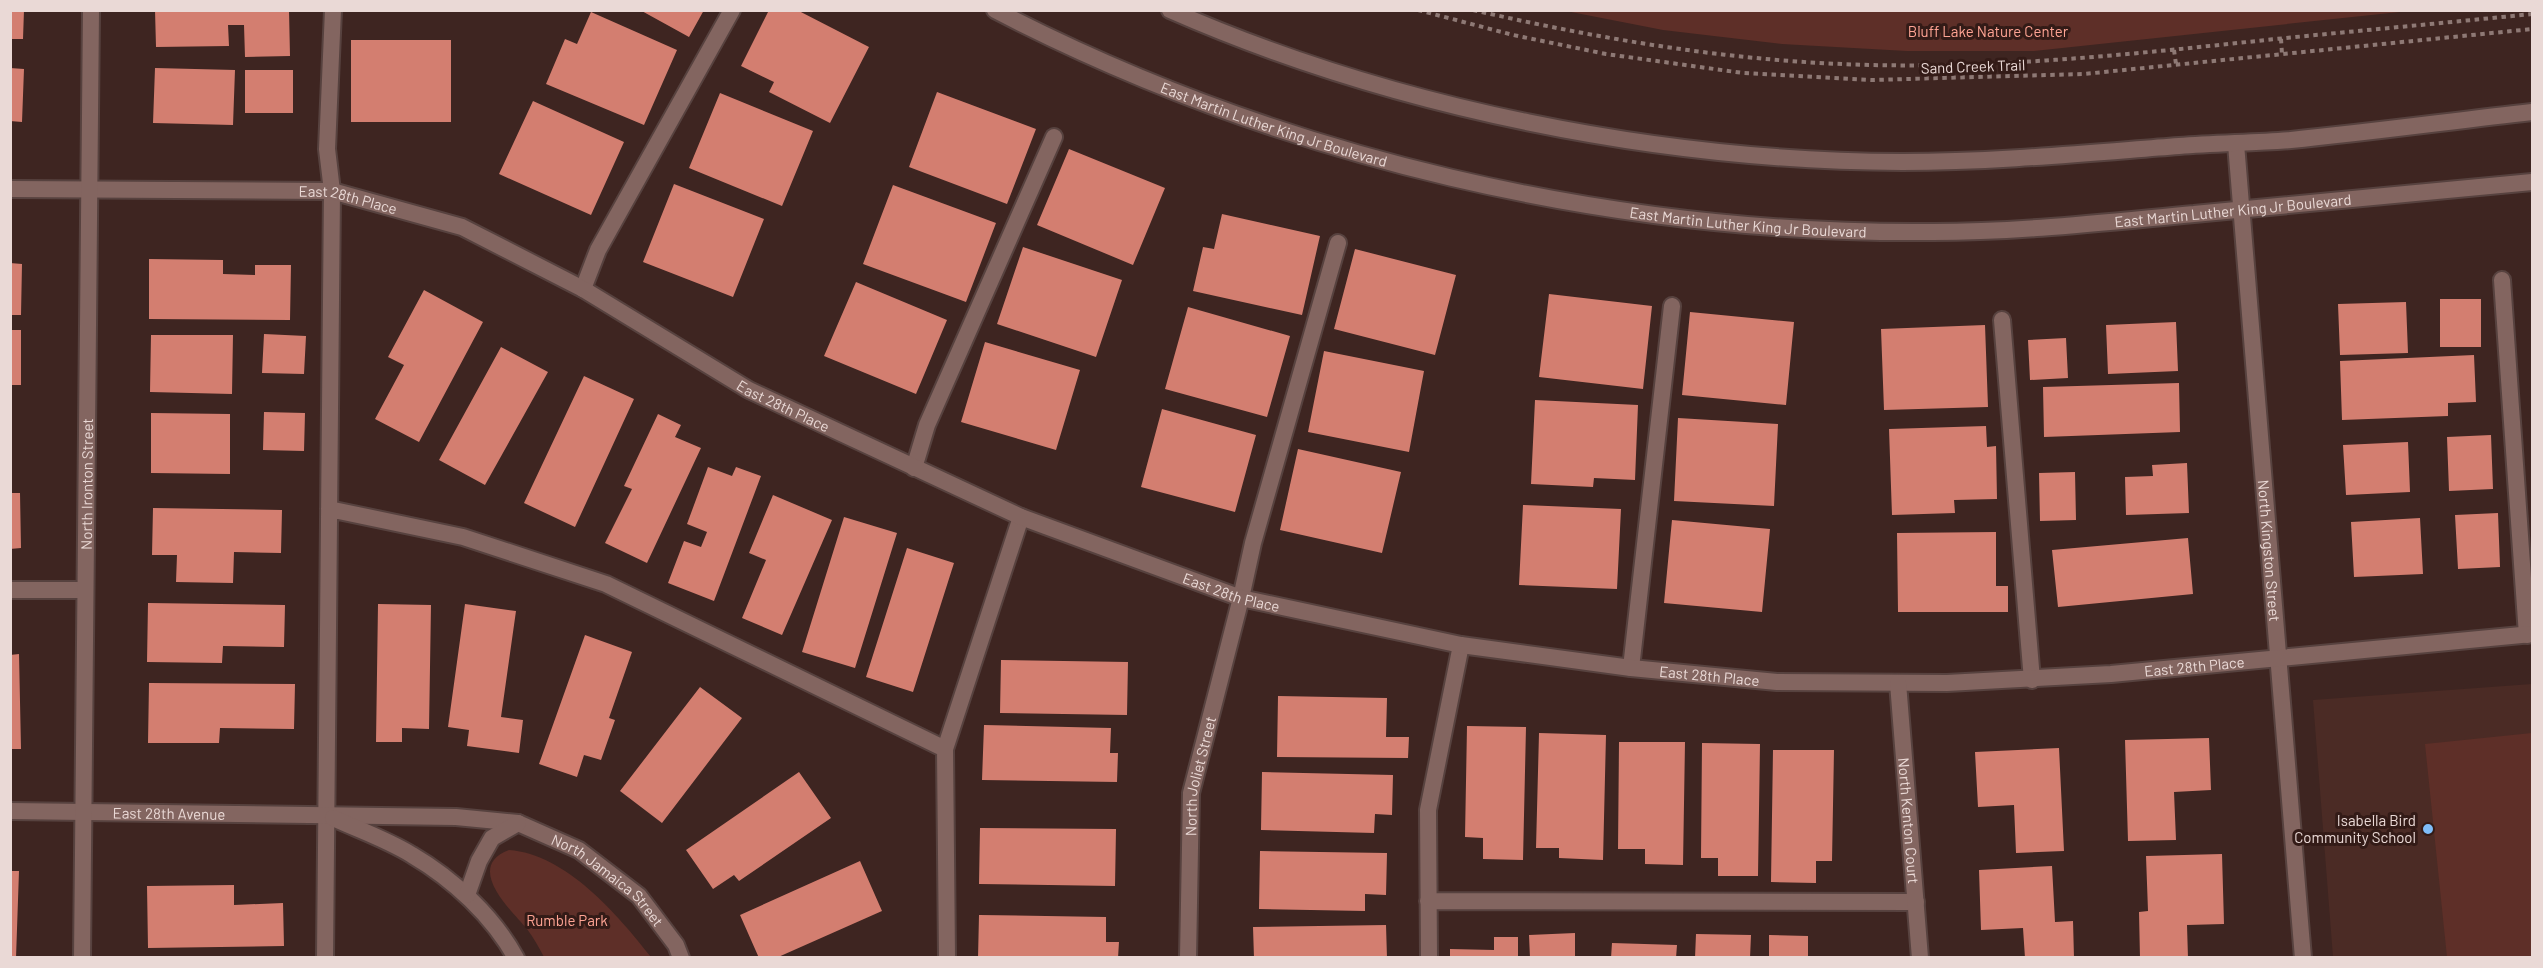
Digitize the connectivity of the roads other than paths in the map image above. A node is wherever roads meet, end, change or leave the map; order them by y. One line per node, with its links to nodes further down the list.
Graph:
1 (91, 10): 11 (street, North Ironton Street)
2 (333, 10): 12 (street)
3 (732, 10): 16 (street)
4 (995, 10): 13 (street, East Martin Luther King Jr Boulevard)
5 (1170, 10): 8 (street)
6 (2532, 112): 8 (street)
7 (1054, 137): 19 (street)
8 (2236, 144): 13 (street, North Kingston Street)
9 (2532, 182): 13 (street, East Martin Luther King Jr Boulevard)
10 (10, 189): 11 (street, East 28th Place)
11 (88, 189): 12 (street, East 28th Place); 23 (street, North Ironton Street)
12 (332, 191): 16 (street, East 28th Place); 20 (street)
13 (2242, 210): 27 (street, North Kingston Street)
14 (1338, 243): 24 (street, North Joliet Street)
15 (2502, 280): 25 (street)
16 (583, 289): 19 (street, East 28th Place)
17 (1672, 306): 28 (street)
18 (2002, 320): 29 (street)
19 (914, 468): 21 (street, East 28th Place)
20 (329, 509): 31 (street); 34 (street)
21 (1021, 517): 24 (street, East 28th Place); 31 (street)
22 (10, 590): 23 (street)
23 (84, 590): 33 (street, North Ironton Street)
24 (1240, 598): 26 (street, East 28th Place); 44 (street, North Joliet Street)
25 (2530, 634): 27 (street, East 28th Place)
26 (1461, 645): 28 (street, East 28th Place); 37 (street)
27 (2279, 659): 29 (street, East 28th Place); 47 (street, North Kingston Street)
28 (1631, 668): 30 (street, East 28th Place)
29 (2032, 680): 30 (street, East 28th Place)
30 (1898, 683): 38 (street, North Kenton Court)
31 (945, 749): 43 (street)
32 (10, 811): 33 (street, East 28th Avenue)
33 (82, 812): 34 (street, East 28th Avenue); 39 (street, North Ironton Street)
34 (326, 815): 35 (street, East 28th Avenue); 36 (street, East 28th Avenue); 40 (street)
35 (518, 823): 36 (street); 42 (street, North Jamaica Street)
36 (467, 895): 41 (street)
37 (1428, 901): 38 (street); 45 (street)
38 (1916, 902): 46 (street, North Kenton Court)
39 (82, 957)
40 (325, 957)
41 (516, 957)
42 (681, 957)
43 (947, 957)
44 (1188, 957)
45 (1429, 957)
46 (1920, 957)
47 (2303, 957)

